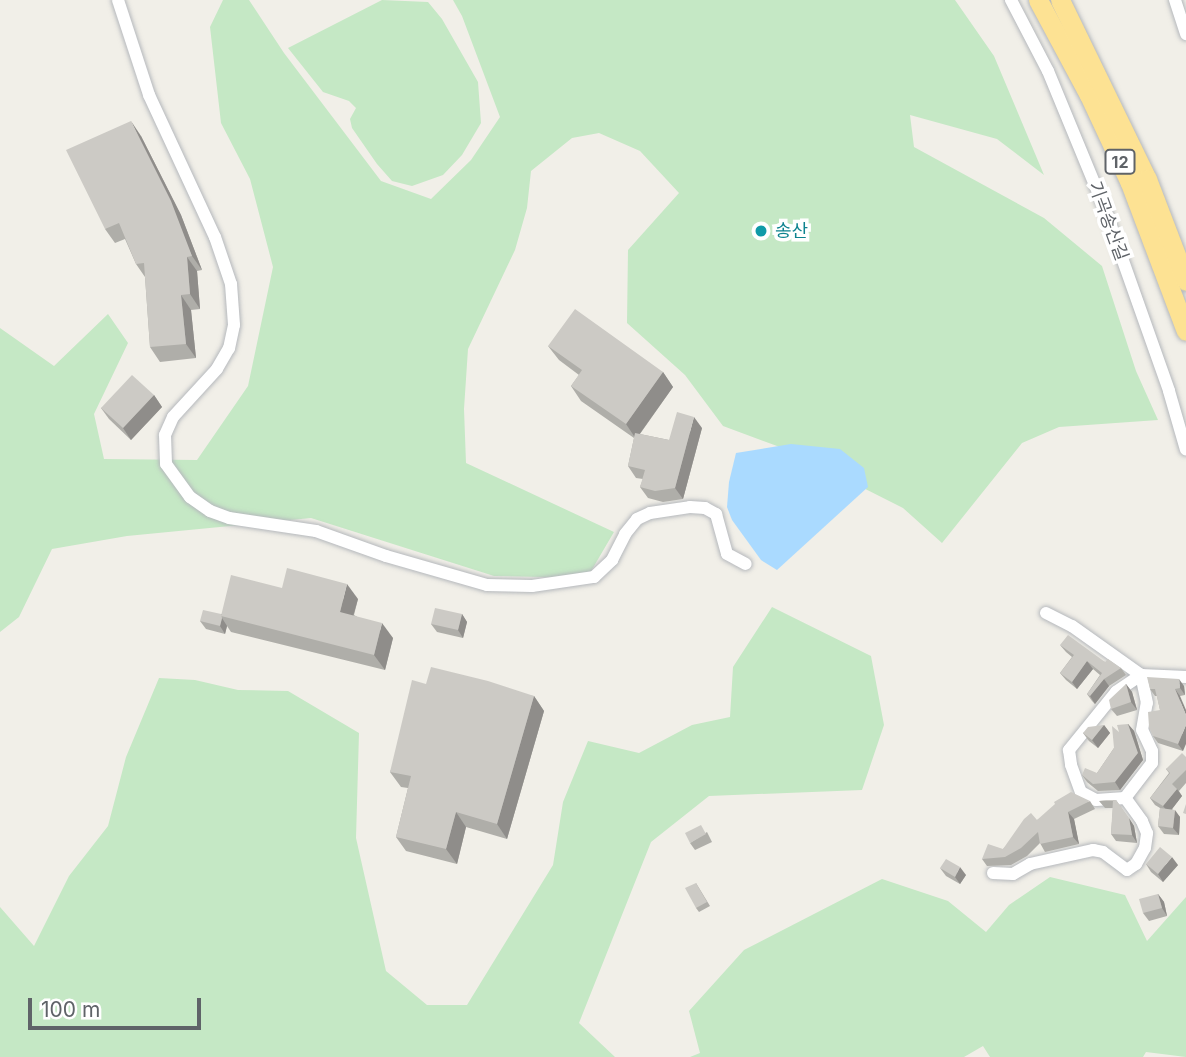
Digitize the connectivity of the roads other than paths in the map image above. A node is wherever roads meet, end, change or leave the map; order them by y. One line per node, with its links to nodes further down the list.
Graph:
1 (118, 0): 10 (street)
2 (1011, 0): 9 (street, 기곡송산길)
3 (1038, 0): 8 (highway, 12)
4 (1060, 0): 7 (highway, 12)
5 (1175, 0): 6 (street)
6 (1186, 34)
7 (1186, 281)
8 (1186, 331)
9 (1186, 450)
10 (746, 564)
11 (1046, 613): 12 (street)
12 (1141, 675): 13 (street); 14 (street); 14 (street)
13 (1186, 677)
14 (1125, 798): 15 (street)
15 (993, 873)

